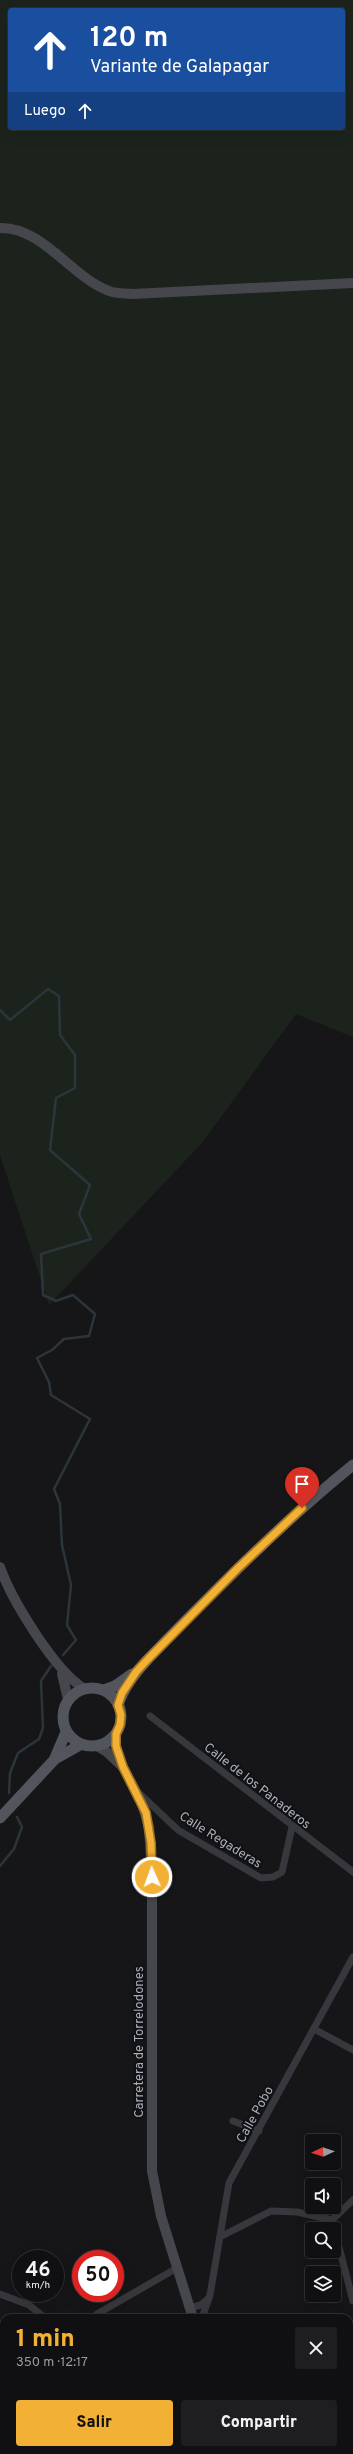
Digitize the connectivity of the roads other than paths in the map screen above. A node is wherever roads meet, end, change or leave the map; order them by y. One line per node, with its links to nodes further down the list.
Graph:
1 (0, 228): 2 (main road)
2 (353, 283)
3 (353, 1465): 6 (main road)
4 (0, 1567): 5 (main road)
5 (60, 1668): 7 (main road); 9 (main road)
6 (136, 1672): 8 (main road); 10 (main road)
7 (85, 1689): 8 (main road); 9 (main road)
8 (104, 1690): 10 (main road)
9 (68, 1699): 12 (main road)
10 (118, 1705): 13 (main road)
11 (150, 1716): 20 (street, Calle de los Panaderos)
12 (66, 1732): 14 (main road); 16 (main road)
13 (116, 1734): 15 (main road); 17 (main road, Carretera de Torrelodones)
14 (80, 1744): 15 (main road); 16 (main road)
15 (98, 1746): 17 (main road, Carretera de Torrelodones)
16 (55, 1759): 19 (main road)
17 (123, 1767): 18 (main road, Carretera de Torrelodones)
18 (136, 1790): 20 (street, Calle Regaderas); 30 (main road, Carretera de Torrelodones)
19 (0, 1818)
20 (292, 1827): 21 (street, Calle de los Panaderos)
21 (353, 1872)
22 (353, 1957): 23 (street, Calle Pobo)
23 (314, 2029): 24 (street); 26 (street, Calle Pobo)
24 (353, 2050)
25 (233, 2121): 26 (street)
26 (259, 2131): 29 (street, Calle Pobo)
27 (353, 2200): 28 (street)
28 (332, 2220): 29 (street); 33 (street)
29 (220, 2237): 32 (street, Calle Pobo)
30 (177, 2268): 34 (main road, Carretera de Torrelodones); 36 (street)
31 (0, 2294): 35 (street)
32 (210, 2295): 34 (street); 38 (street, Calle Pobo)
33 (353, 2301)
34 (190, 2308): 37 (main road, Carretera de Torrelodones)
35 (40, 2314)
36 (97, 2314)
37 (192, 2314)
38 (203, 2314)

